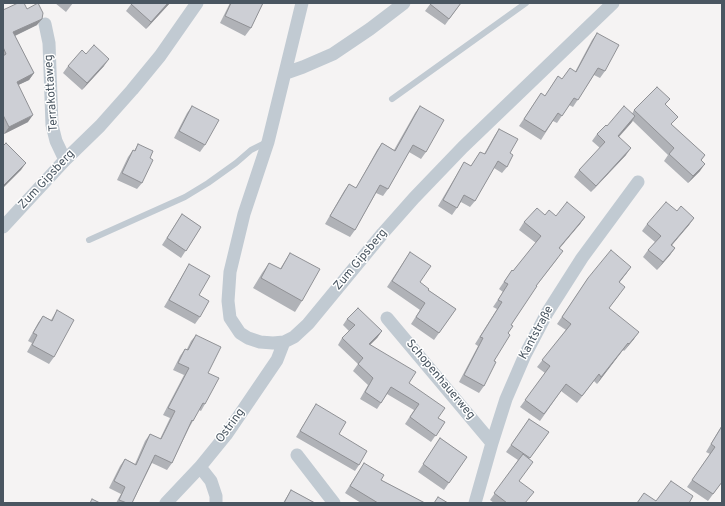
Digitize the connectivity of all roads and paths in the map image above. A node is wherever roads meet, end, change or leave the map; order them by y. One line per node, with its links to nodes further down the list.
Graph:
1 (197, 3): 10 (street, Zum Gipsberg)
2 (302, 3): 7 (street)
3 (404, 3): 7 (street)
4 (526, 3): 8 (lane)
5 (613, 3): 15 (street, Zum Gipsberg)
6 (45, 24): 10 (street, Terrakottaweg)
7 (286, 73): 9 (street)
8 (392, 99)
9 (268, 142): 13 (lane); 15 (street)
10 (65, 160): 12 (street, Zum Gipsberg)
11 (638, 182): 16 (street, Kantstraße)
12 (3, 227)
13 (89, 240)
14 (387, 318): 16 (street, Schopenhauerweg)
15 (284, 342): 18 (street, Ostring)
16 (492, 443): 22 (street, Kantstraße)
17 (297, 456): 21 (street)
18 (200, 467): 19 (street, Ostring); 20 (street)
19 (166, 503)
20 (216, 503)
21 (334, 503)
22 (475, 503)

